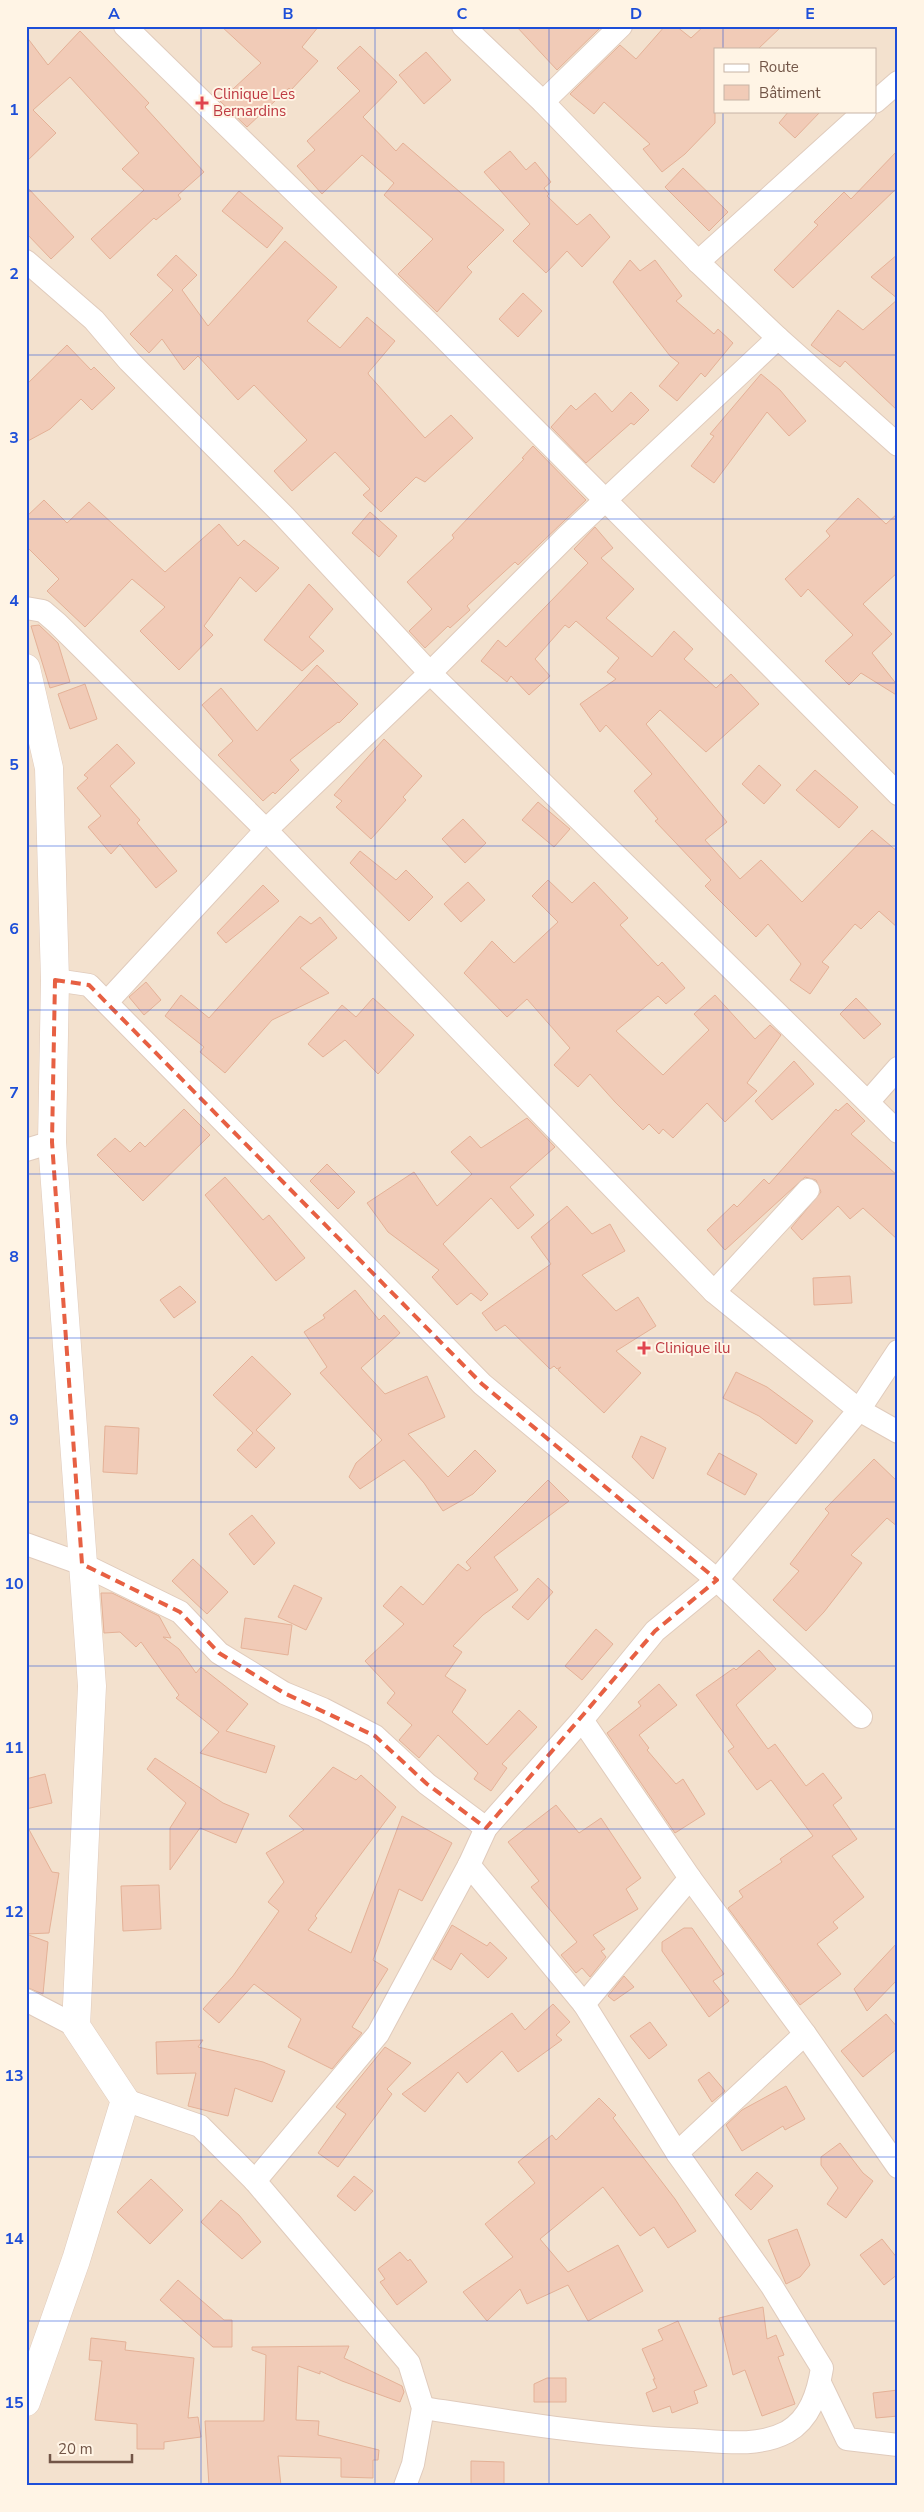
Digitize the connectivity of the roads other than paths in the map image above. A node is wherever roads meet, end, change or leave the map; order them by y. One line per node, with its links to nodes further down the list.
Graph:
1 (126, 26): 12 (street)
2 (463, 26): 6 (street)
3 (621, 26): 6 (street)
4 (898, 82): 5 (street)
5 (876, 101)
6 (543, 102): 9 (street)
7 (865, 112): 9 (street)
8 (26, 261): 15 (street)
9 (698, 262): 10 (street)
10 (778, 338): 11 (street); 12 (street)
11 (896, 440)
12 (605, 502): 15 (street); 16 (street)
13 (26, 608): 17 (street)
14 (26, 668): 18 (street)
15 (430, 673): 17 (street); 21 (street)
16 (898, 794)
17 (266, 830): 19 (street); 26 (street)
18 (55, 980): 19 (street); 23 (street)
19 (107, 1002): 32 (street)
20 (898, 1068): 21 (street)
21 (868, 1102): 22 (street)
22 (898, 1132)
23 (52, 1142): 24 (street); 31 (street)
24 (26, 1150)
25 (808, 1190): 26 (street)
26 (714, 1292): 28 (street)
27 (898, 1352): 28 (street)
28 (859, 1410): 29 (street); 32 (street)
29 (898, 1432)
30 (26, 1544): 31 (street)
31 (82, 1564): 35 (street); 40 (street)
32 (717, 1580): 33 (street); 34 (street)
33 (861, 1717)
34 (582, 1720): 35 (street); 37 (street)
35 (486, 1828): 36 (street)
36 (469, 1865): 39 (street); 45 (street)
37 (690, 1878): 39 (street); 41 (street)
38 (26, 2000): 40 (street)
39 (584, 2004): 43 (street)
40 (76, 2026): 42 (street)
41 (805, 2034): 43 (street); 44 (street)
42 (125, 2100): 45 (street); 47 (street)
43 (677, 2152): 46 (street)
44 (898, 2167)
45 (255, 2181): 48 (street)
46 (820, 2383): 48 (street); 49 (street)
47 (26, 2402)
48 (423, 2408): 50 (street)
49 (898, 2445)
50 (405, 2486)

